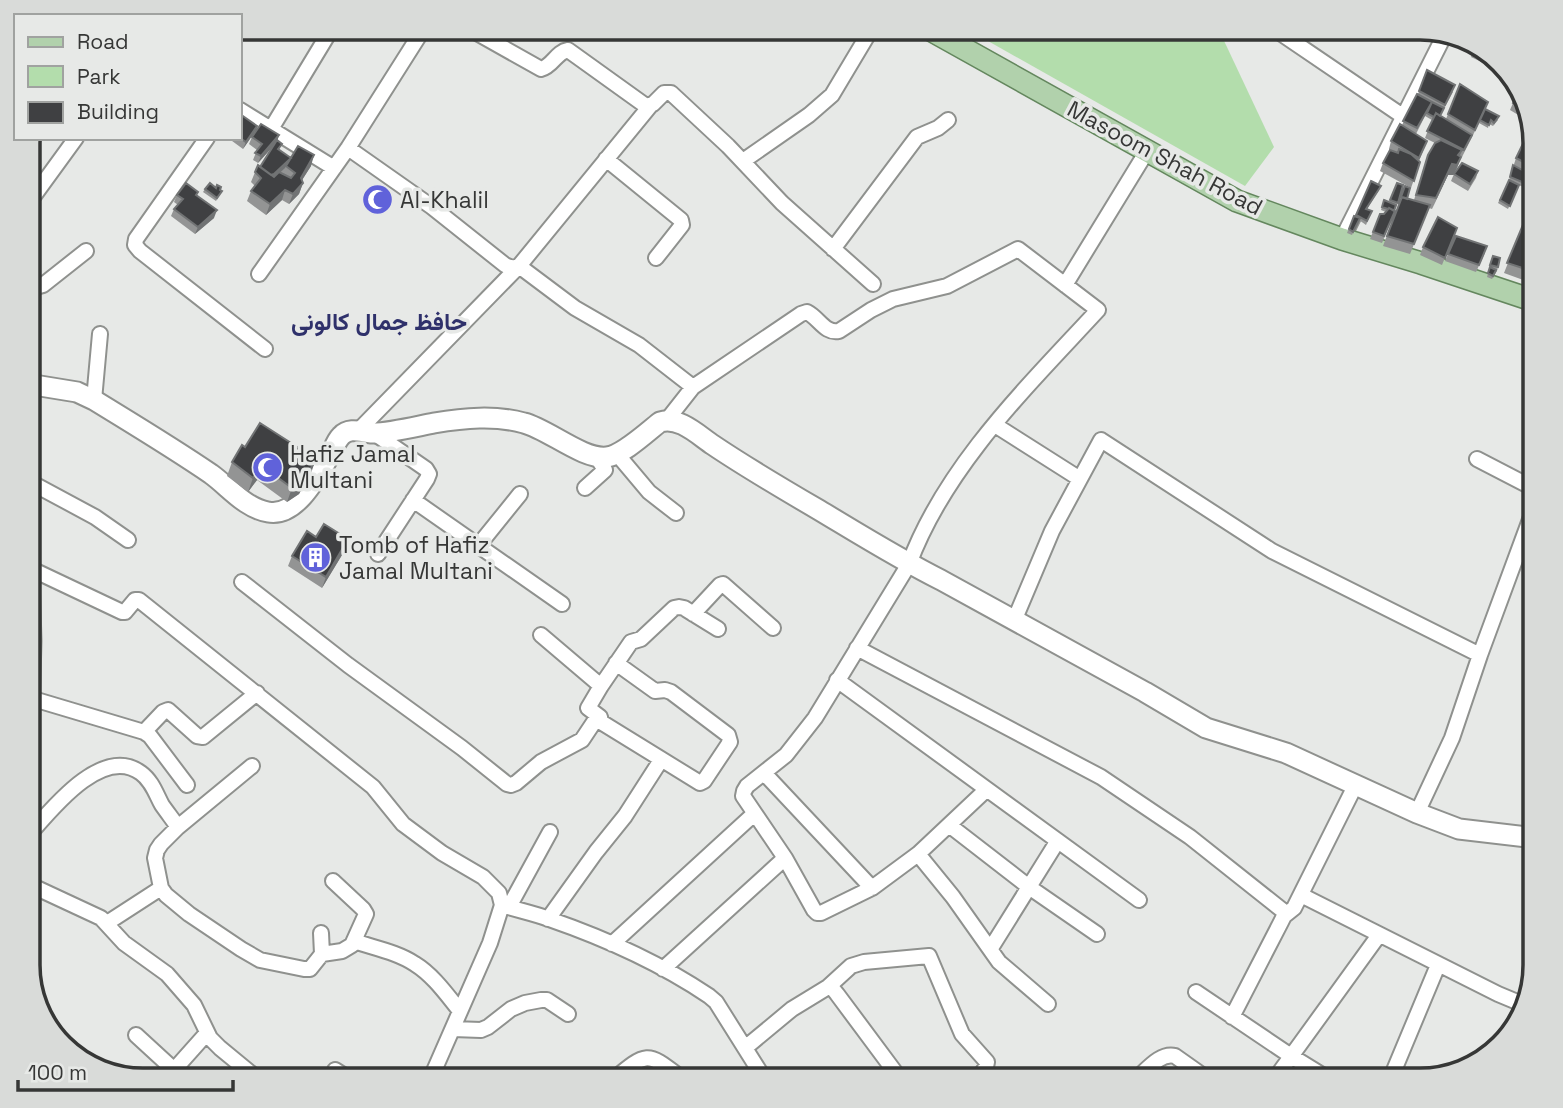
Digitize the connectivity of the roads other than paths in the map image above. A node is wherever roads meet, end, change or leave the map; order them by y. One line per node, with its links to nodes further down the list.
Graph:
1 (325, 40): 12 (street)
2 (416, 40): 15 (street)
3 (489, 40): 8 (street)
4 (865, 40): 18 (street)
5 (948, 40): 16 (main road, Masoom Shah Road)
6 (1291, 40): 10 (street)
7 (1441, 43): 10 (street)
8 (650, 106): 17 (street); 18 (street)
9 (242, 111): 12 (street)
10 (1404, 117): 21 (street)
11 (948, 120): 22 (street)
12 (271, 128): 19 (street)
13 (75, 140): 20 (street)
14 (206, 140): 32 (street)
15 (348, 148): 19 (street); 25 (street)
16 (1147, 151): 21 (main road, Masoom Shah Road); 28 (street)
17 (606, 159): 24 (street); 25 (street)
18 (743, 161): 22 (street)
19 (334, 168): 26 (street)
20 (40, 188)
21 (1342, 239): 30 (main road, Masoom Shah Road)
22 (833, 249): 27 (street)
23 (86, 251): 29 (street)
24 (656, 258)
25 (519, 266): 34 (street); 38 (street)
26 (259, 274)
27 (873, 284)
28 (1065, 285): 34 (street); 37 (street)
29 (40, 286)
30 (1523, 297)
31 (100, 334): 35 (street)
32 (265, 349)
33 (40, 386): 35 (street)
34 (693, 387): 36 (street)
35 (94, 400): 38 (street)
36 (667, 420): 39 (street); 53 (street)
37 (995, 425): 42 (street); 53 (street)
38 (366, 432): 40 (street); 47 (street)
39 (617, 454): 40 (street); 48 (street)
40 (596, 456): 45 (street)
41 (1478, 459): 43 (street)
42 (1080, 479): 58 (street); 63 (street)
43 (1523, 483)
44 (40, 487): 50 (street)
45 (585, 488)
46 (520, 494): 51 (street)
47 (413, 500): 51 (street); 52 (street)
48 (676, 513)
49 (1523, 539): 63 (street)
50 (128, 540)
51 (478, 546): 56 (street)
52 (378, 554)
53 (909, 564): 58 (street); 62 (street)
54 (40, 573): 67 (street)
55 (242, 582): 69 (street)
56 (562, 604)
57 (694, 614): 59 (street); 60 (street); 64 (street)
58 (1014, 621): 74 (street)
59 (774, 628)
60 (718, 629)
61 (541, 635): 66 (street)
62 (857, 648): 65 (street); 95 (street)
63 (1480, 655): 77 (street)
64 (616, 663): 66 (street); 71 (street)
65 (837, 680): 73 (street); 76 (street)
66 (601, 686): 69 (street)
67 (257, 693): 70 (street); 94 (street)
68 (40, 701): 70 (street)
69 (598, 716): 71 (street)
70 (144, 732): 75 (street)
71 (661, 760): 96 (street)
72 (252, 766): 81 (street)
73 (764, 773): 78 (street); 90 (street)
74 (1356, 784): 77 (street); 92 (street)
75 (187, 785)
76 (986, 789): 80 (street); 84 (street)
77 (1417, 813): 83 (street)
78 (754, 814): 86 (street); 102 (street)
79 (40, 823): 81 (street)
80 (948, 825): 85 (street); 88 (street)
81 (178, 827): 89 (street)
82 (550, 832): 94 (street)
83 (1523, 837)
84 (1057, 842): 88 (street); 93 (street)
85 (918, 854): 90 (street); 103 (street)
86 (785, 858): 90 (street); 106 (street)
87 (333, 881): 101 (street)
88 (1030, 887): 99 (street); 103 (street)
89 (161, 888): 97 (street); 104 (street)
90 (872, 888)
91 (40, 890): 97 (street)
92 (1301, 895): 95 (street); 100 (street)
93 (1139, 900)
94 (505, 906): 96 (street); 111 (street)
95 (1284, 916): 113 (street)
96 (548, 919): 102 (street)
97 (107, 923): 115 (street)
98 (321, 933): 104 (street)
99 (1097, 934)
100 (1379, 935): 105 (street); 118 (street)
101 (354, 941): 104 (street); 111 (street)
102 (612, 944): 106 (street)
103 (991, 948): 110 (street)
104 (322, 954)
105 (1438, 965): 109 (street); 132 (street)
106 (663, 969): 117 (street)
107 (828, 987): 117 (street); 126 (street); 127 (street)
108 (1196, 992): 113 (street)
109 (1516, 1001)
110 (1048, 1004)
111 (460, 1011): 114 (street)
112 (568, 1014): 114 (street)
113 (1232, 1017): 118 (street)
114 (453, 1029): 122 (street)
115 (207, 1033): 120 (street); 121 (street)
116 (136, 1035): 119 (street)
117 (745, 1048): 125 (street)
118 (1291, 1056): 130 (street); 131 (street)
119 (172, 1068)
120 (184, 1068)
121 (244, 1068)
122 (435, 1068)
123 (627, 1068): 124 (street)
124 (667, 1068)
125 (758, 1068)
126 (892, 1068)
127 (985, 1068)
128 (1149, 1068): 129 (street)
129 (1192, 1068)
130 (1282, 1068)
131 (1310, 1068)
132 (1395, 1068)

